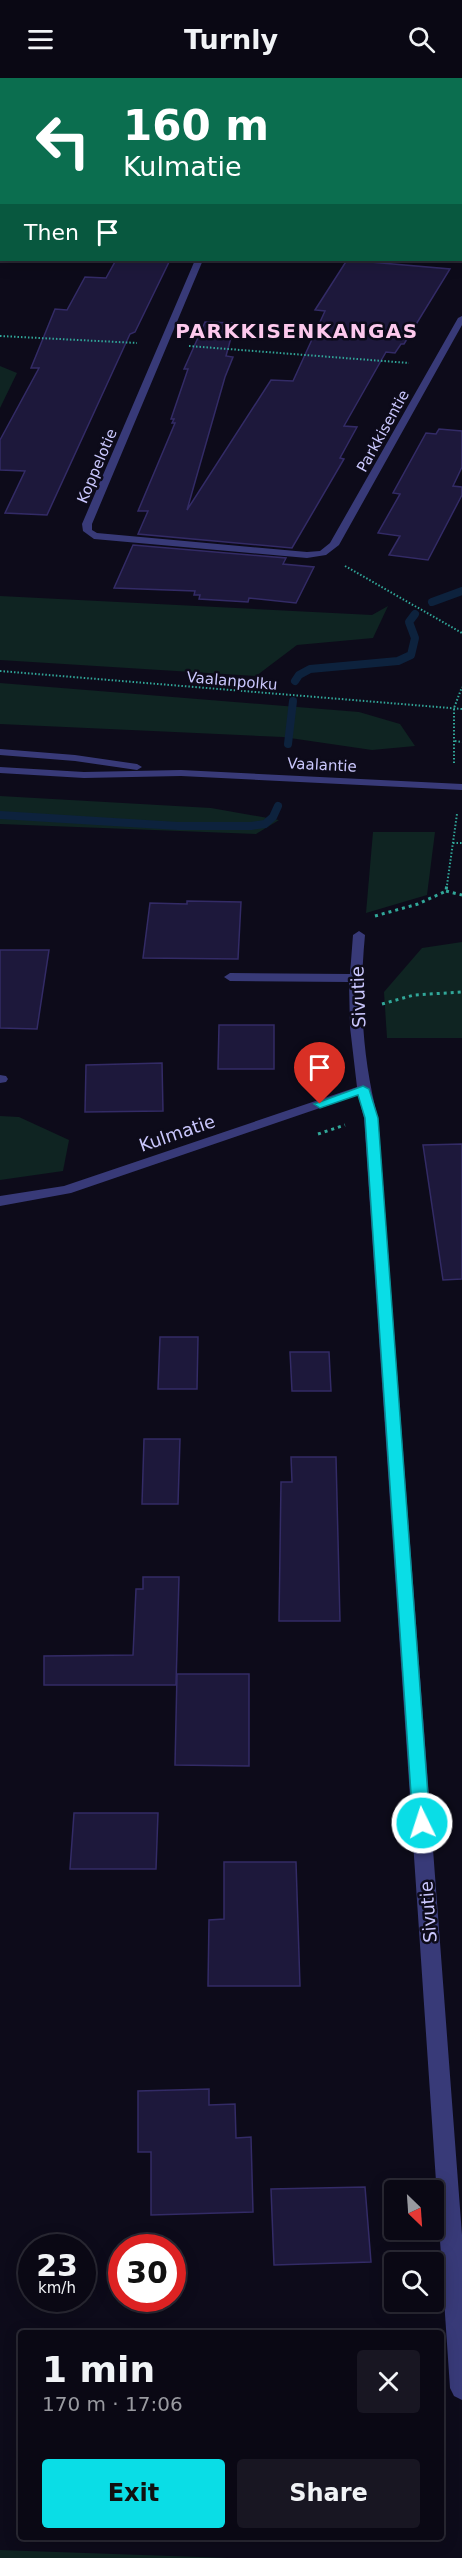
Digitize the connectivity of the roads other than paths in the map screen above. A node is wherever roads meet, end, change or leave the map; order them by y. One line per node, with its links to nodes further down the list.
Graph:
1 (199, 261): 3 (street, Koppelotie)
2 (462, 318): 3 (street, Parkkisentie)
3 (323, 553)
4 (0, 752): 6 (street, Vaalantie)
5 (0, 770): 6 (street, Vaalantie)
6 (181, 773): 7 (street, Vaalantie)
7 (462, 787)
8 (359, 935): 10 (street, Sivutie)
9 (230, 977): 10 (street)
10 (354, 978): 11 (street, Sivutie)
11 (363, 1089): 12 (street, Kulmatie); 13 (street, Sivutie)
12 (0, 1201)
13 (462, 2388)

